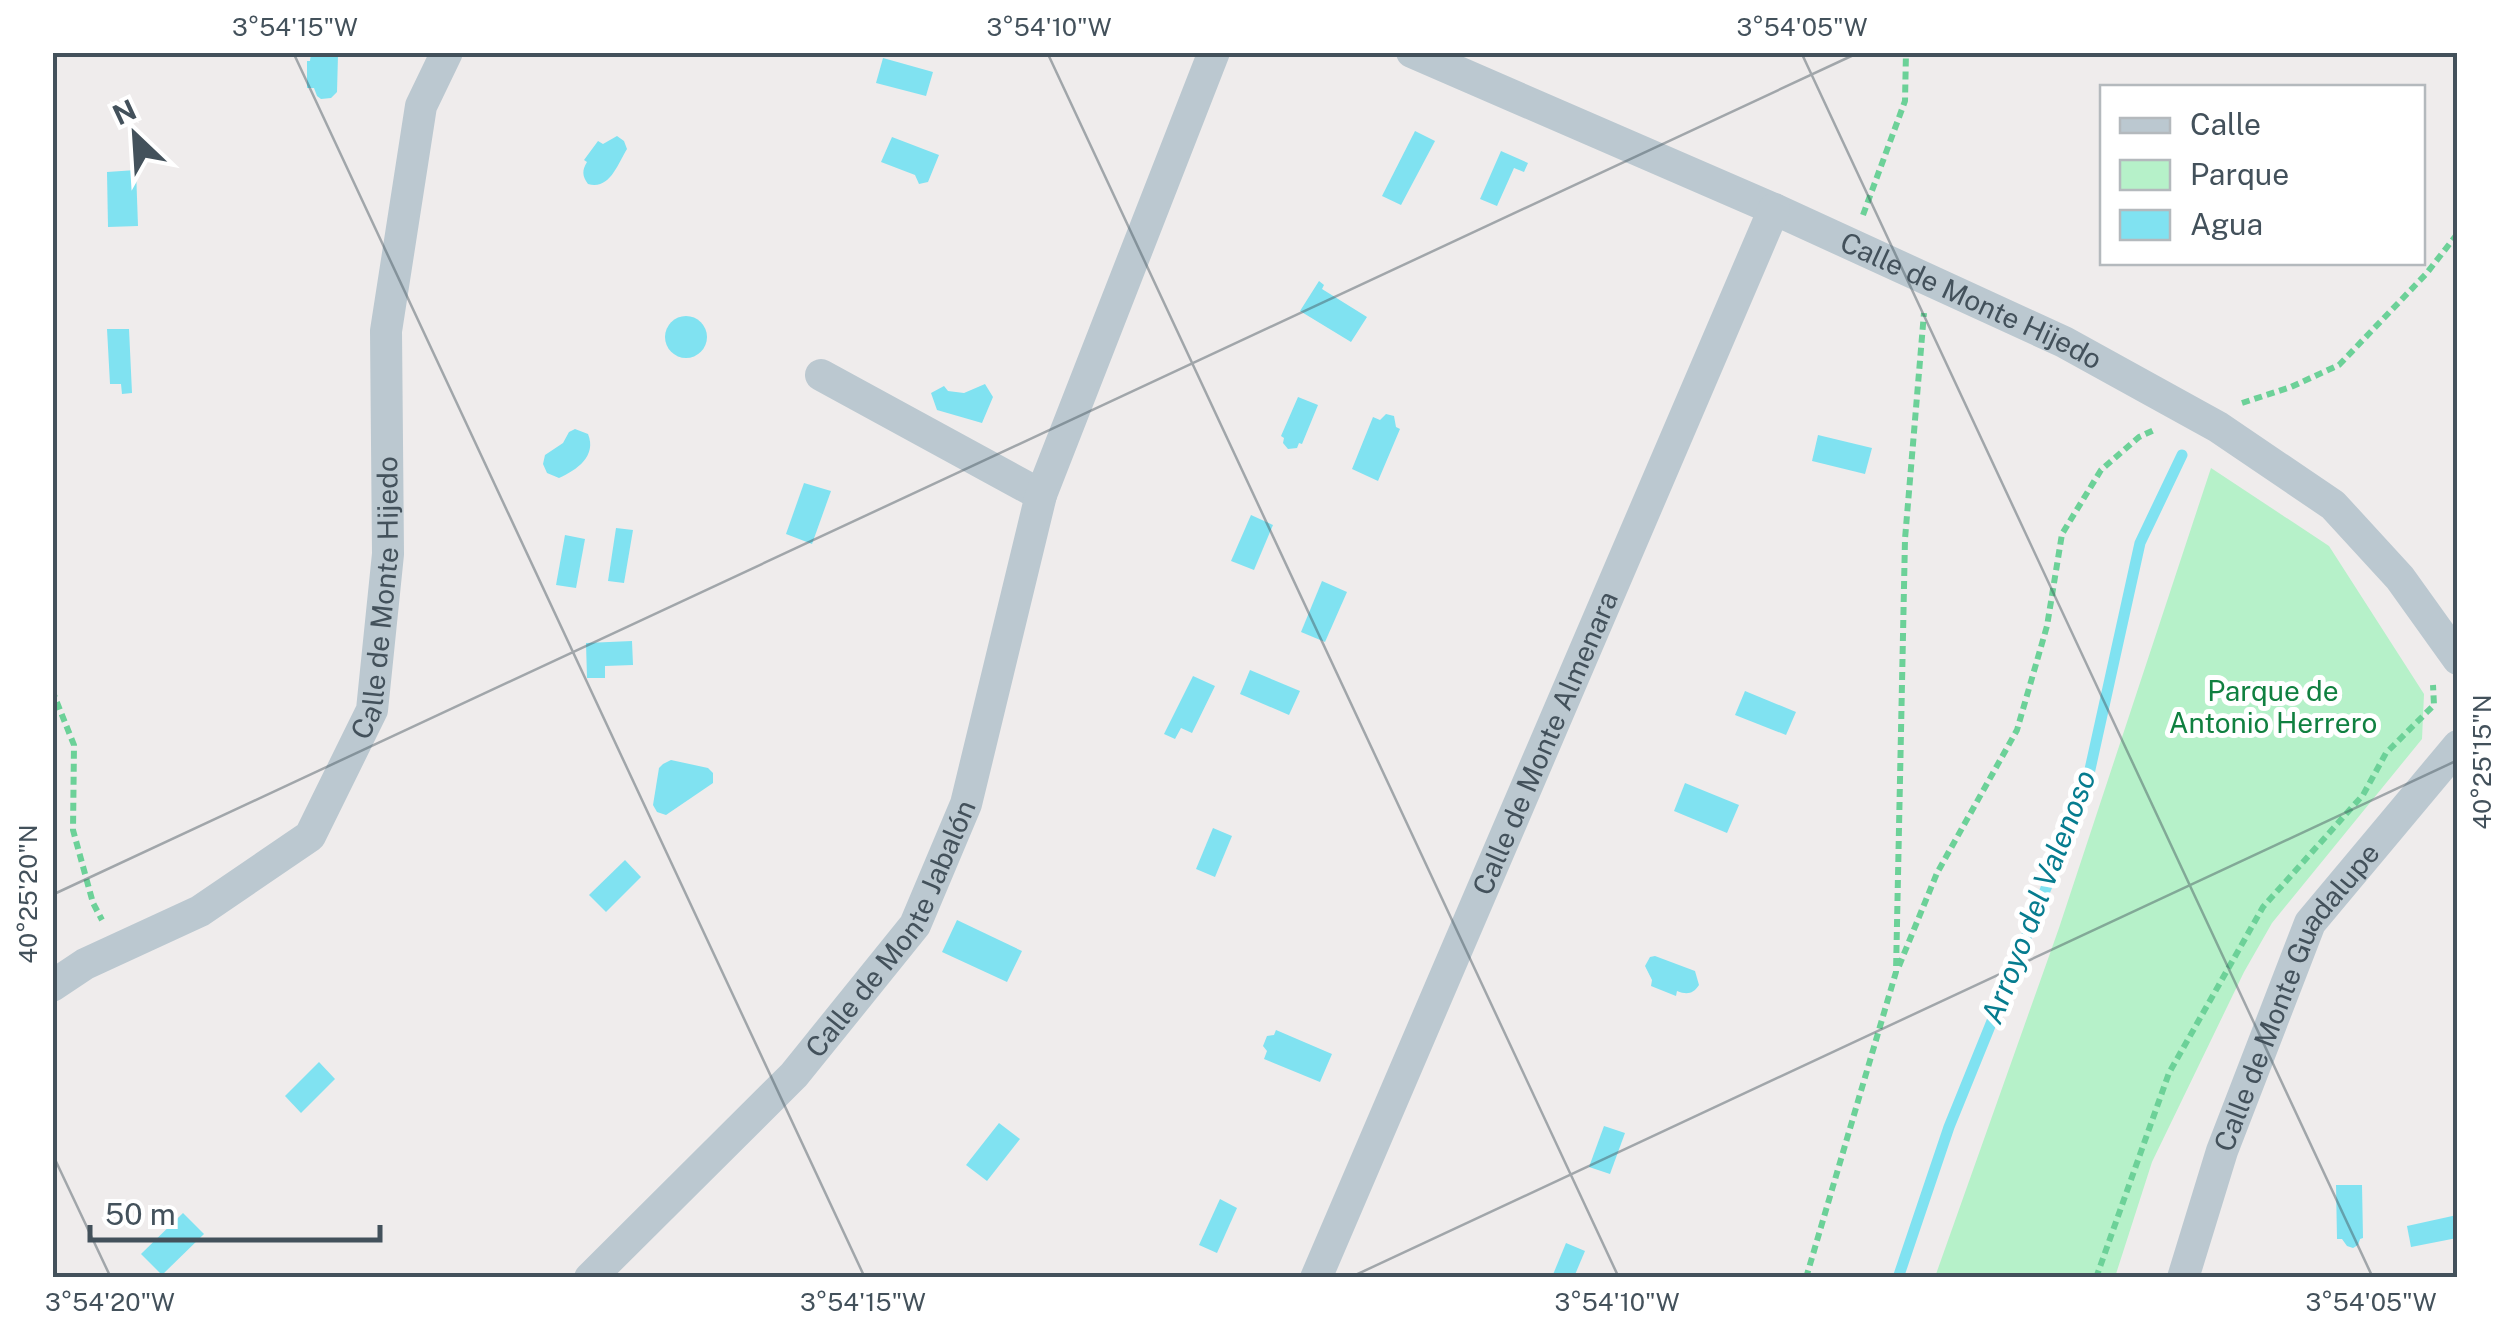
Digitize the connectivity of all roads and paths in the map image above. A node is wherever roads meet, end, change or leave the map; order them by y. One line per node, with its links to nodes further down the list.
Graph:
1 (447, 52): 15 (street, Calle de Monte Hijedo)
2 (1214, 52): 11 (street, Calle de Monte Jabalón)
3 (1412, 52): 5 (street, Calle de Monte Hijedo)
4 (1906, 52): 7 (path)
5 (1774, 209): 7 (street, Calle de Monte Hijedo); 19 (street, Calle de Monte Almenara)
6 (2458, 233): 10 (path)
7 (1852, 245): 8 (street, Calle de Monte Hijedo)
8 (1927, 279): 10 (street, Calle de Monte Hijedo); 16 (path)
9 (822, 375): 11 (street)
10 (2198, 416): 12 (street, Calle de Monte Hijedo); 16 (path)
11 (1041, 495): 18 (street, Calle de Monte Jabalón)
12 (2458, 659)
13 (52, 690): 15 (path)
14 (2458, 746): 21 (street, Calle de Monte Guadalupe)
15 (117, 949): 17 (street, Calle de Monte Hijedo)
16 (1896, 972): 20 (path)
17 (52, 986)
18 (590, 1278)
19 (1316, 1278)
20 (1806, 1278)
21 (2183, 1278)

